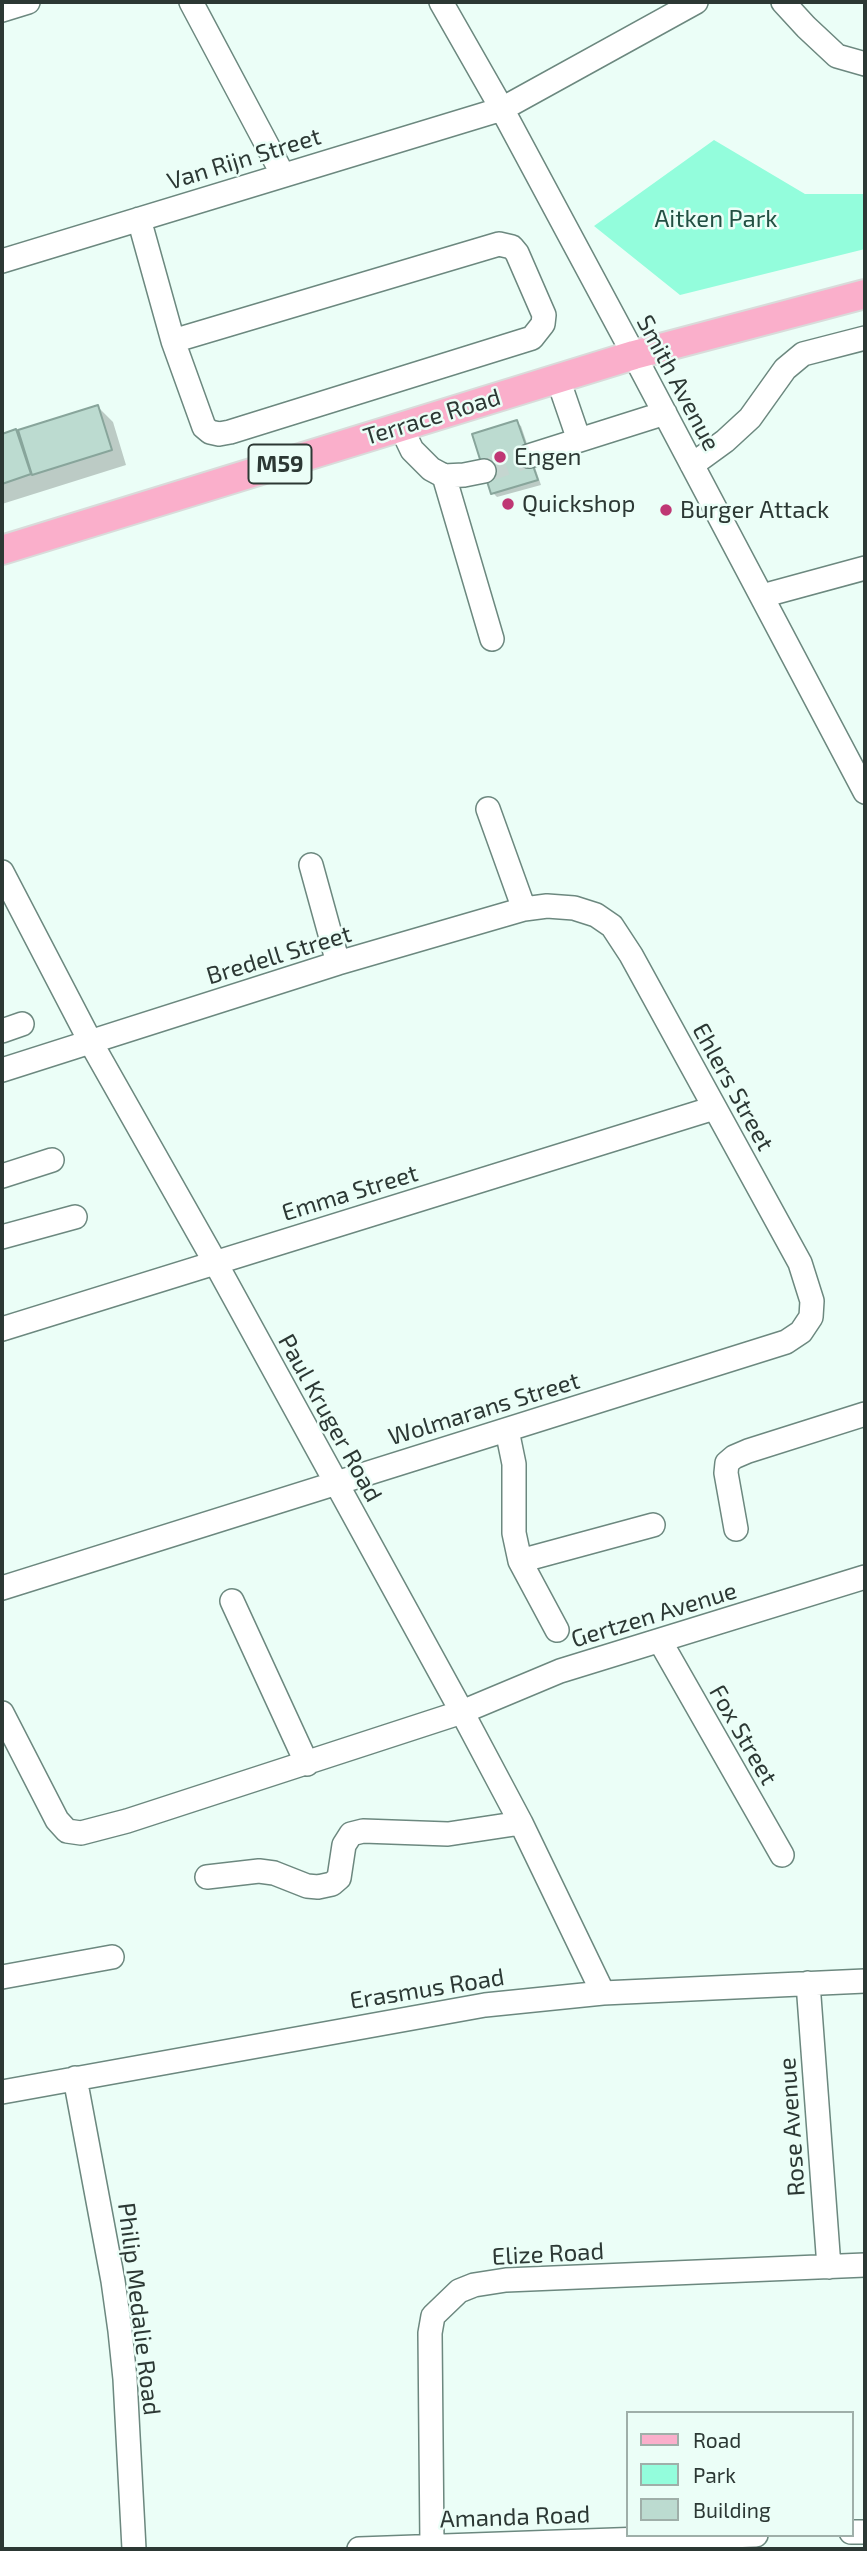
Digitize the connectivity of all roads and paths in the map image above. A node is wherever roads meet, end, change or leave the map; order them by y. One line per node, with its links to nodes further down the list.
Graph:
1 (28, 2): 6 (street)
2 (191, 2): 9 (street)
3 (441, 2): 8 (street, Smith Avenue)
4 (696, 2): 8 (street, Van Rijn Street)
5 (783, 2): 7 (street)
6 (2, 10)
7 (865, 64)
8 (502, 109): 9 (street, Van Rijn Street); 15 (street, Smith Avenue)
9 (283, 175): 10 (street, Van Rijn Street)
10 (138, 219): 11 (street, Van Rijn Street); 14 (street)
11 (2, 261)
12 (865, 294): 15 (main road, Terrace Road / M59)
13 (865, 338): 21 (street)
14 (173, 341): 14 (street)
15 (634, 355): 16 (main road, Terrace Road / M59); 17 (street, Smith Avenue)
16 (558, 379): 18 (main road, Terrace Road / M59); 19 (street)
17 (665, 413): 19 (street); 21 (street, Smith Avenue)
18 (401, 427): 23 (street); 24 (main road, Terrace Road / M59)
19 (579, 440): 20 (street)
20 (529, 456)
21 (692, 465): 26 (street, Smith Avenue)
22 (484, 471): 23 (street)
23 (444, 476): 27 (street)
24 (2, 550)
25 (865, 568): 26 (street)
26 (762, 596): 28 (street, Smith Avenue)
27 (492, 639)
28 (865, 792)
29 (488, 809): 34 (street)
30 (311, 865): 35 (street)
31 (2, 872): 32 (street, Paul Kruger Road)
32 (10, 907): 36 (street, Paul Kruger Road)
33 (574, 908): 34 (street, Bredell Street); 38 (street, Ehlers Street)
34 (524, 909): 35 (street, Bredell Street)
35 (338, 964): 36 (street, Bredell Street)
36 (90, 1041): 37 (street, Bredell Street); 43 (street, Paul Kruger Road)
37 (2, 1070)
38 (714, 1108): 43 (street, Emma Street); 44 (street, Ehlers Street)
39 (52, 1160): 40 (street)
40 (2, 1176)
41 (75, 1217): 42 (street)
42 (2, 1237)
43 (215, 1262): 45 (street, Emma Street); 48 (street, Paul Kruger Road)
44 (811, 1317): 47 (street, Wolmarans Street)
45 (2, 1329)
46 (865, 1414): 50 (street)
47 (507, 1430): 48 (street, Wolmarans Street); 51 (street)
48 (335, 1484): 53 (street, Wolmarans Street); 58 (street, Paul Kruger Road)
49 (653, 1525): 51 (street)
50 (736, 1529)
51 (520, 1561): 55 (street)
52 (865, 1577): 56 (street, Gertzen Avenue)
53 (2, 1588)
54 (232, 1601): 59 (street)
55 (557, 1630)
56 (660, 1641): 58 (street, Gertzen Avenue); 61 (street, Fox Street)
57 (2, 1713): 59 (street, Gertzen Avenue)
58 (462, 1713): 59 (street, Gertzen Avenue); 60 (street, Paul Kruger Road)
59 (307, 1764)
60 (521, 1823): 62 (street); 67 (street, Paul Kruger Road)
61 (782, 1855)
62 (207, 1877)
63 (111, 1957): 64 (street)
64 (2, 1977)
65 (865, 1981): 66 (street, Erasmus Road)
66 (808, 1983): 67 (street, Erasmus Road); 71 (street, Rose Avenue)
67 (603, 1993): 68 (street, Erasmus Road)
68 (75, 2078): 69 (street, Erasmus Road); 74 (street, Philip Medalie Road)
69 (2, 2092)
70 (865, 2265): 71 (street, Elize Road)
71 (829, 2267): 73 (street, Elize Road)
72 (697, 2537): 73 (street, Amanda Road)
73 (432, 2546): 75 (street, Amanda Road)
74 (134, 2549)
75 (359, 2549)

